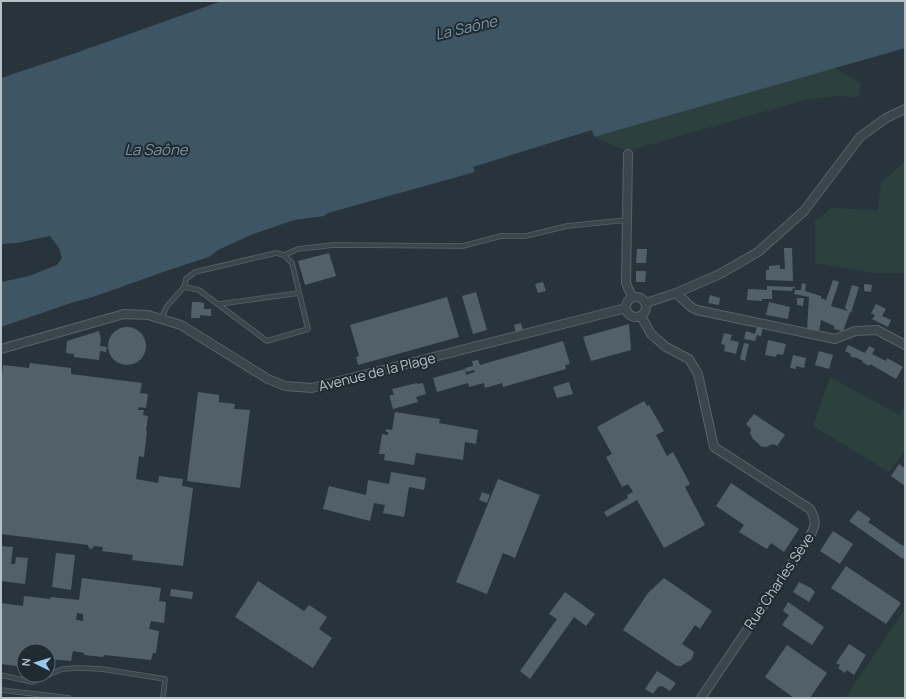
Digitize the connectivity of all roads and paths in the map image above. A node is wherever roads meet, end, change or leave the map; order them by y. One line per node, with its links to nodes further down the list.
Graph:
1 (905, 109): 7 (street)
2 (628, 154): 3 (street)
3 (627, 220): 4 (lane); 8 (street)
4 (284, 255): 5 (lane); 6 (lane)
5 (184, 287): 10 (lane); 13 (lane)
6 (299, 293): 10 (lane); 10 (lane)
7 (676, 293): 9 (street); 14 (street)
8 (632, 297): 9 (street); 11 (street)
9 (646, 303): 12 (street)
10 (219, 304)
11 (626, 308): 12 (street); 13 (street, Avenue de la Plage)
12 (641, 316): 22 (street, Rue Charles Sève)
13 (160, 319): 15 (street, Avenue de la Plage)
14 (905, 345)
15 (1, 349)
16 (56, 672): 21 (lane)
17 (1, 675): 18 (lane)
18 (16, 678)
19 (1, 690): 20 (lane)
20 (69, 698)
21 (163, 698)
22 (701, 698)

